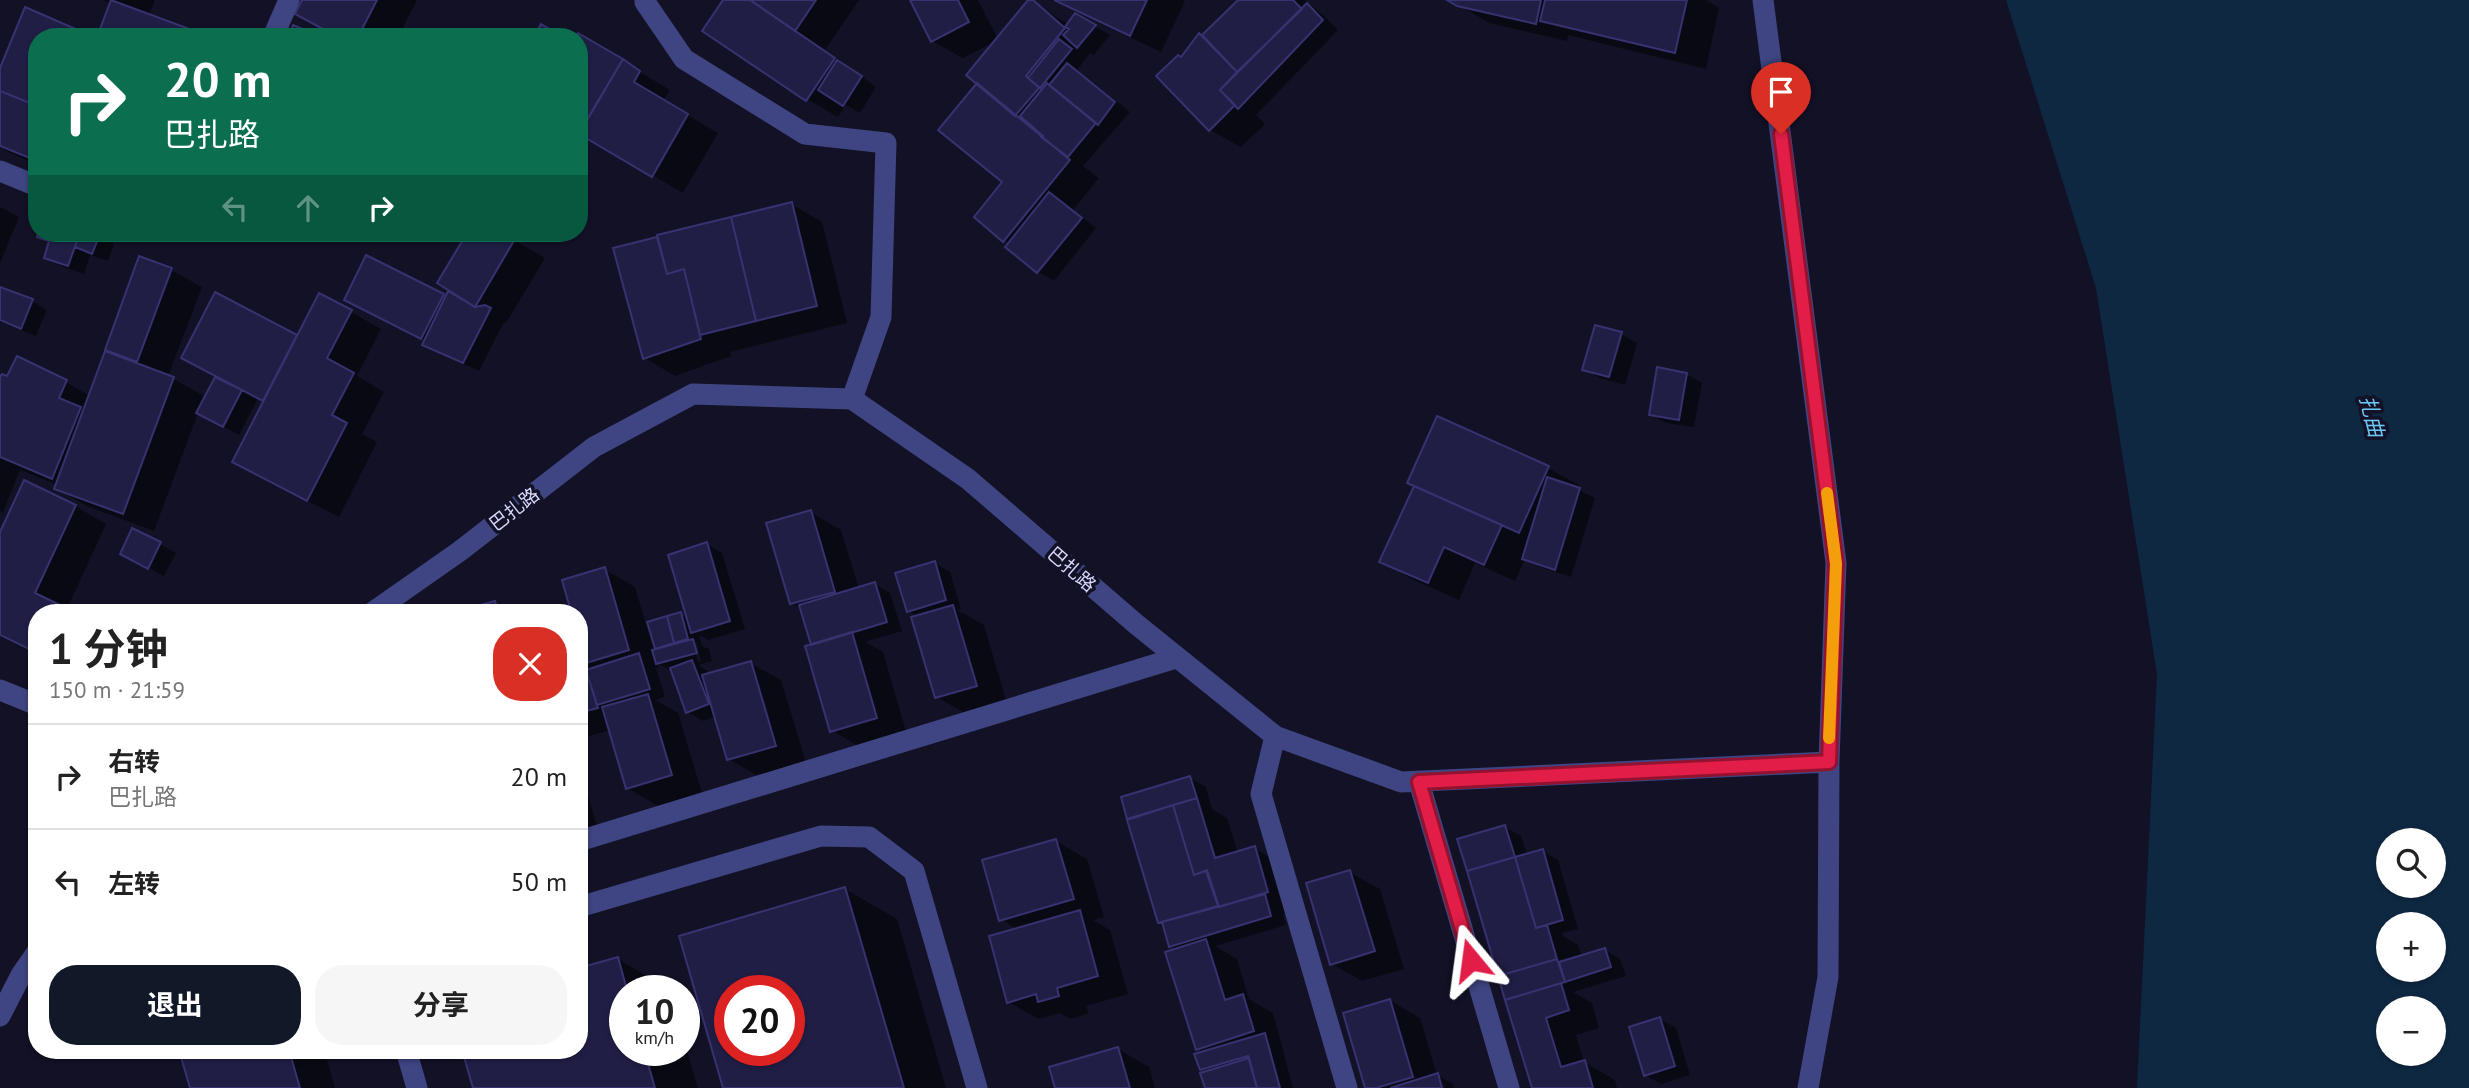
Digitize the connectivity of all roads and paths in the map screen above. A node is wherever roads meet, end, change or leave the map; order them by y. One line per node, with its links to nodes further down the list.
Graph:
1 (289, 0): 4 (street)
2 (1763, 0): 13 (street)
3 (645, 2): 7 (street)
4 (277, 28)
5 (0, 171): 6 (street)
6 (28, 182)
7 (852, 399): 8 (street, 巴扎路); 9 (street, 巴扎路)
8 (384, 604)
9 (1176, 658): 12 (street, 巴扎路); 15 (street)
10 (0, 690): 11 (street)
11 (28, 701)
12 (1275, 736): 14 (street, 巴扎路); 22 (street)
13 (1829, 762): 14 (street, 巴扎路); 24 (street)
14 (1419, 782): 23 (street)
15 (588, 838)
16 (588, 904): 21 (street)
17 (28, 966): 18 (street)
18 (0, 1016)
19 (409, 1059): 20 (street)
20 (417, 1088)
21 (977, 1088)
22 (1347, 1088)
23 (1509, 1088)
24 (1808, 1088)

